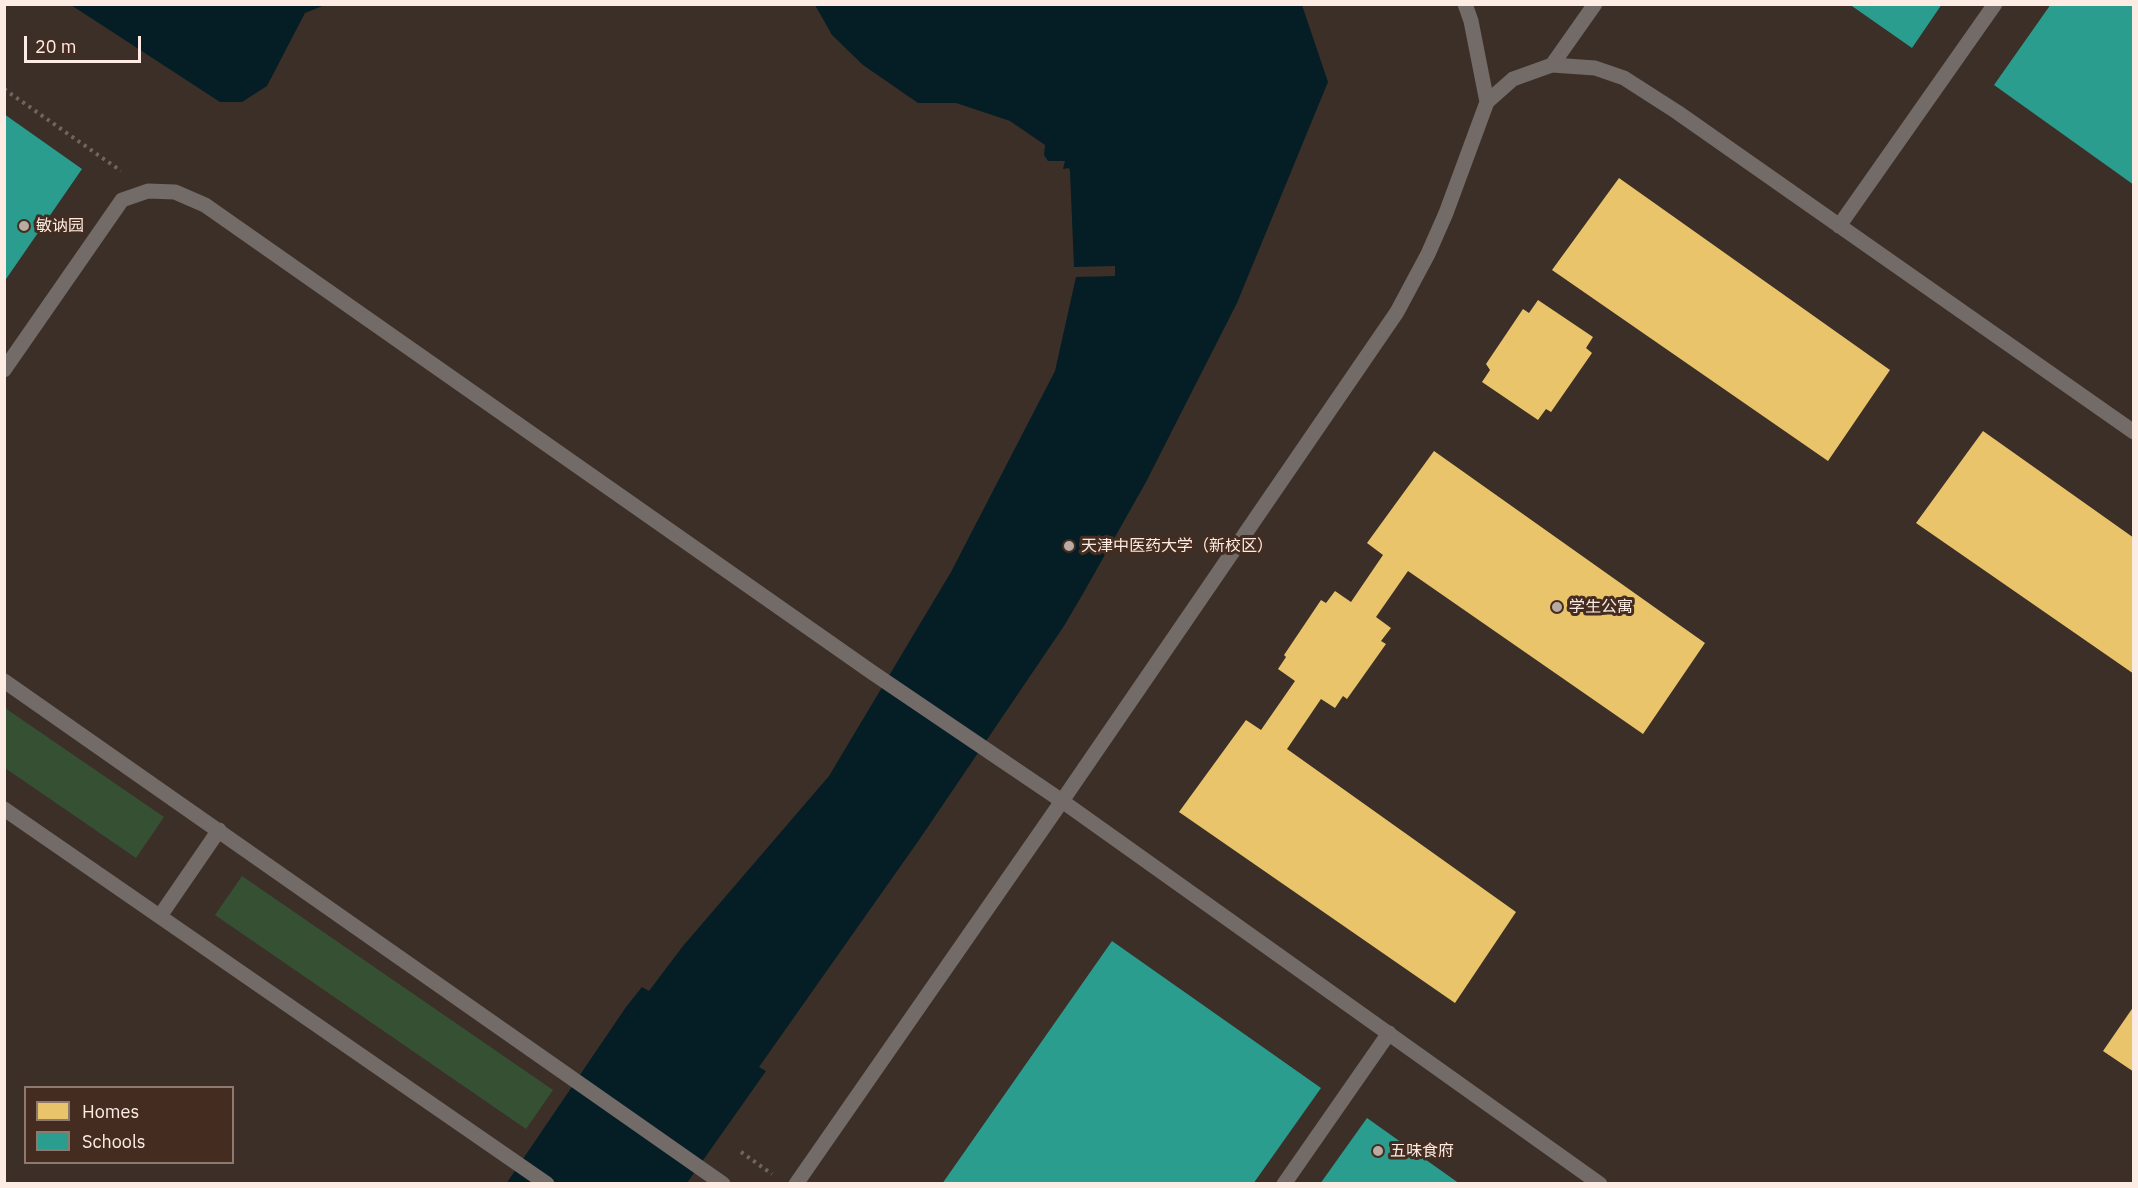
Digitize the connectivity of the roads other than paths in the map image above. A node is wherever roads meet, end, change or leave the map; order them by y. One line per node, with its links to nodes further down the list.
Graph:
1 (1465, 4): 5 (lane)
2 (1595, 4): 4 (lane)
3 (1995, 4): 6 (lane)
4 (1552, 65): 5 (lane); 6 (lane)
5 (1487, 102): 10 (lane)
6 (1839, 226): 8 (lane)
7 (4, 370): 10 (lane)
8 (2133, 432)
9 (4, 681): 12 (lane)
10 (1062, 801): 14 (lane); 17 (lane)
11 (4, 809): 13 (lane)
12 (219, 830): 13 (lane); 16 (lane)
13 (160, 916): 15 (lane)
14 (1389, 1033): 18 (lane); 19 (lane)
15 (547, 1184)
16 (723, 1184)
17 (796, 1184)
18 (1284, 1184)
19 (1600, 1184)

